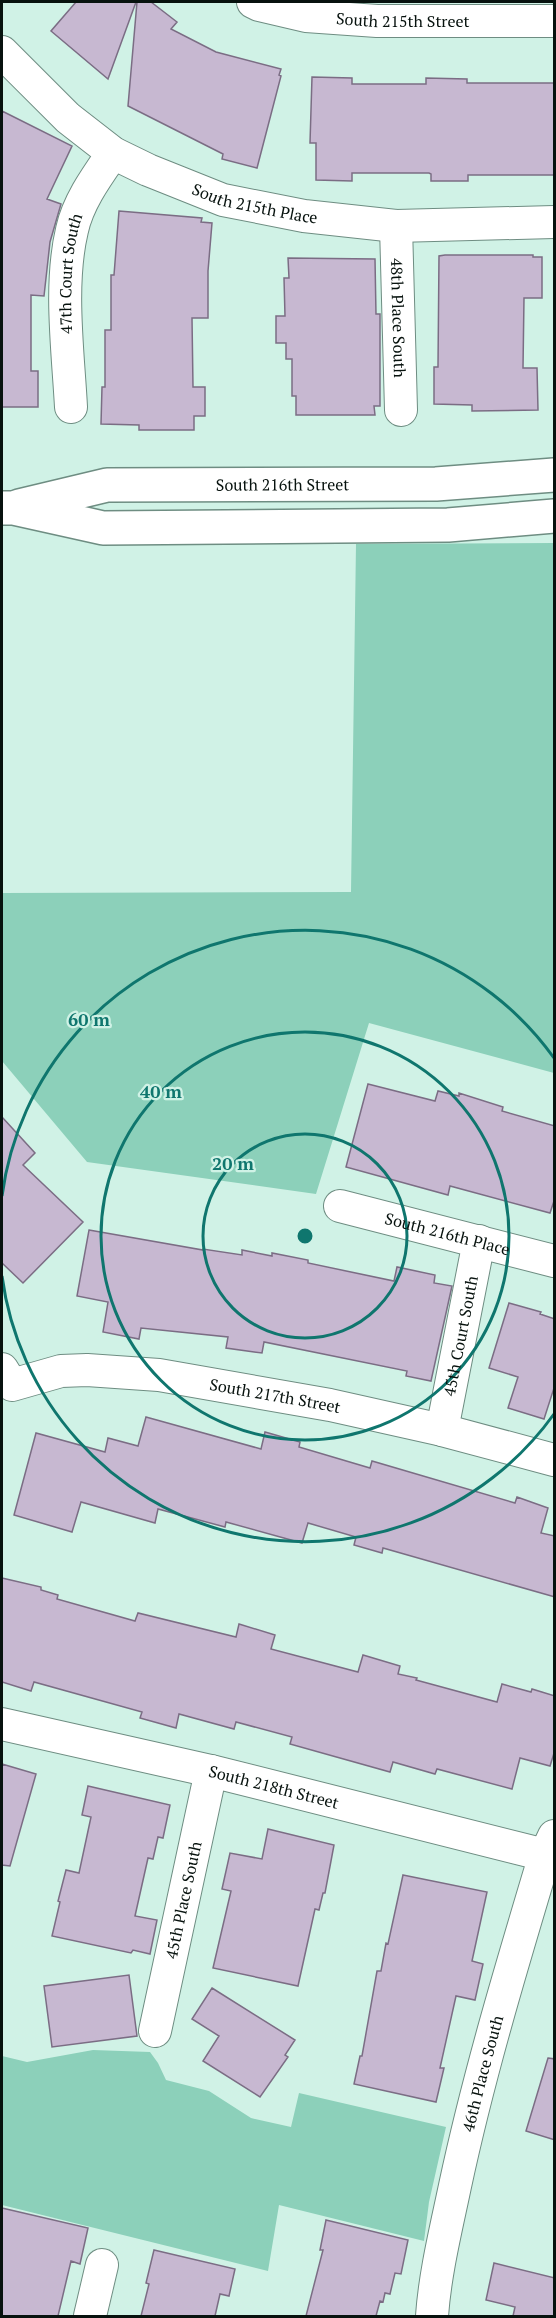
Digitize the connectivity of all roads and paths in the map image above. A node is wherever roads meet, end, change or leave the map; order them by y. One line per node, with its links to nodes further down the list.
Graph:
1 (253, 2): 2 (street, South 215th Street)
2 (555, 21)
3 (2, 52): 4 (street, South 215th Place)
4 (113, 153): 6 (street, South 215th Place); 7 (street, 47th Court South)
5 (555, 222): 6 (street, South 215th Place)
6 (396, 226): 8 (street, 48th Place South)
7 (70, 406)
8 (401, 410)
9 (555, 475): 10 (street, South 216th Street)
10 (7, 508): 11 (street, South 216th Street)
11 (555, 516)
12 (340, 1206): 13 (street, South 216th Place)
13 (479, 1241): 14 (street, South 216th Place); 16 (street, 45th Court South)
14 (555, 1261)
15 (5, 1382): 16 (street, South 217th Street)
16 (442, 1430): 17 (street, South 217th Street)
17 (555, 1460)
18 (2, 1724): 19 (street, South 218th Street)
19 (211, 1771): 20 (street, South 218th Street); 21 (street, 45th Place South)
20 (550, 1845): 24 (street, 46th Place South)
21 (154, 2031)
22 (102, 2265): 23 (street)
23 (90, 2316)
24 (432, 2316)

